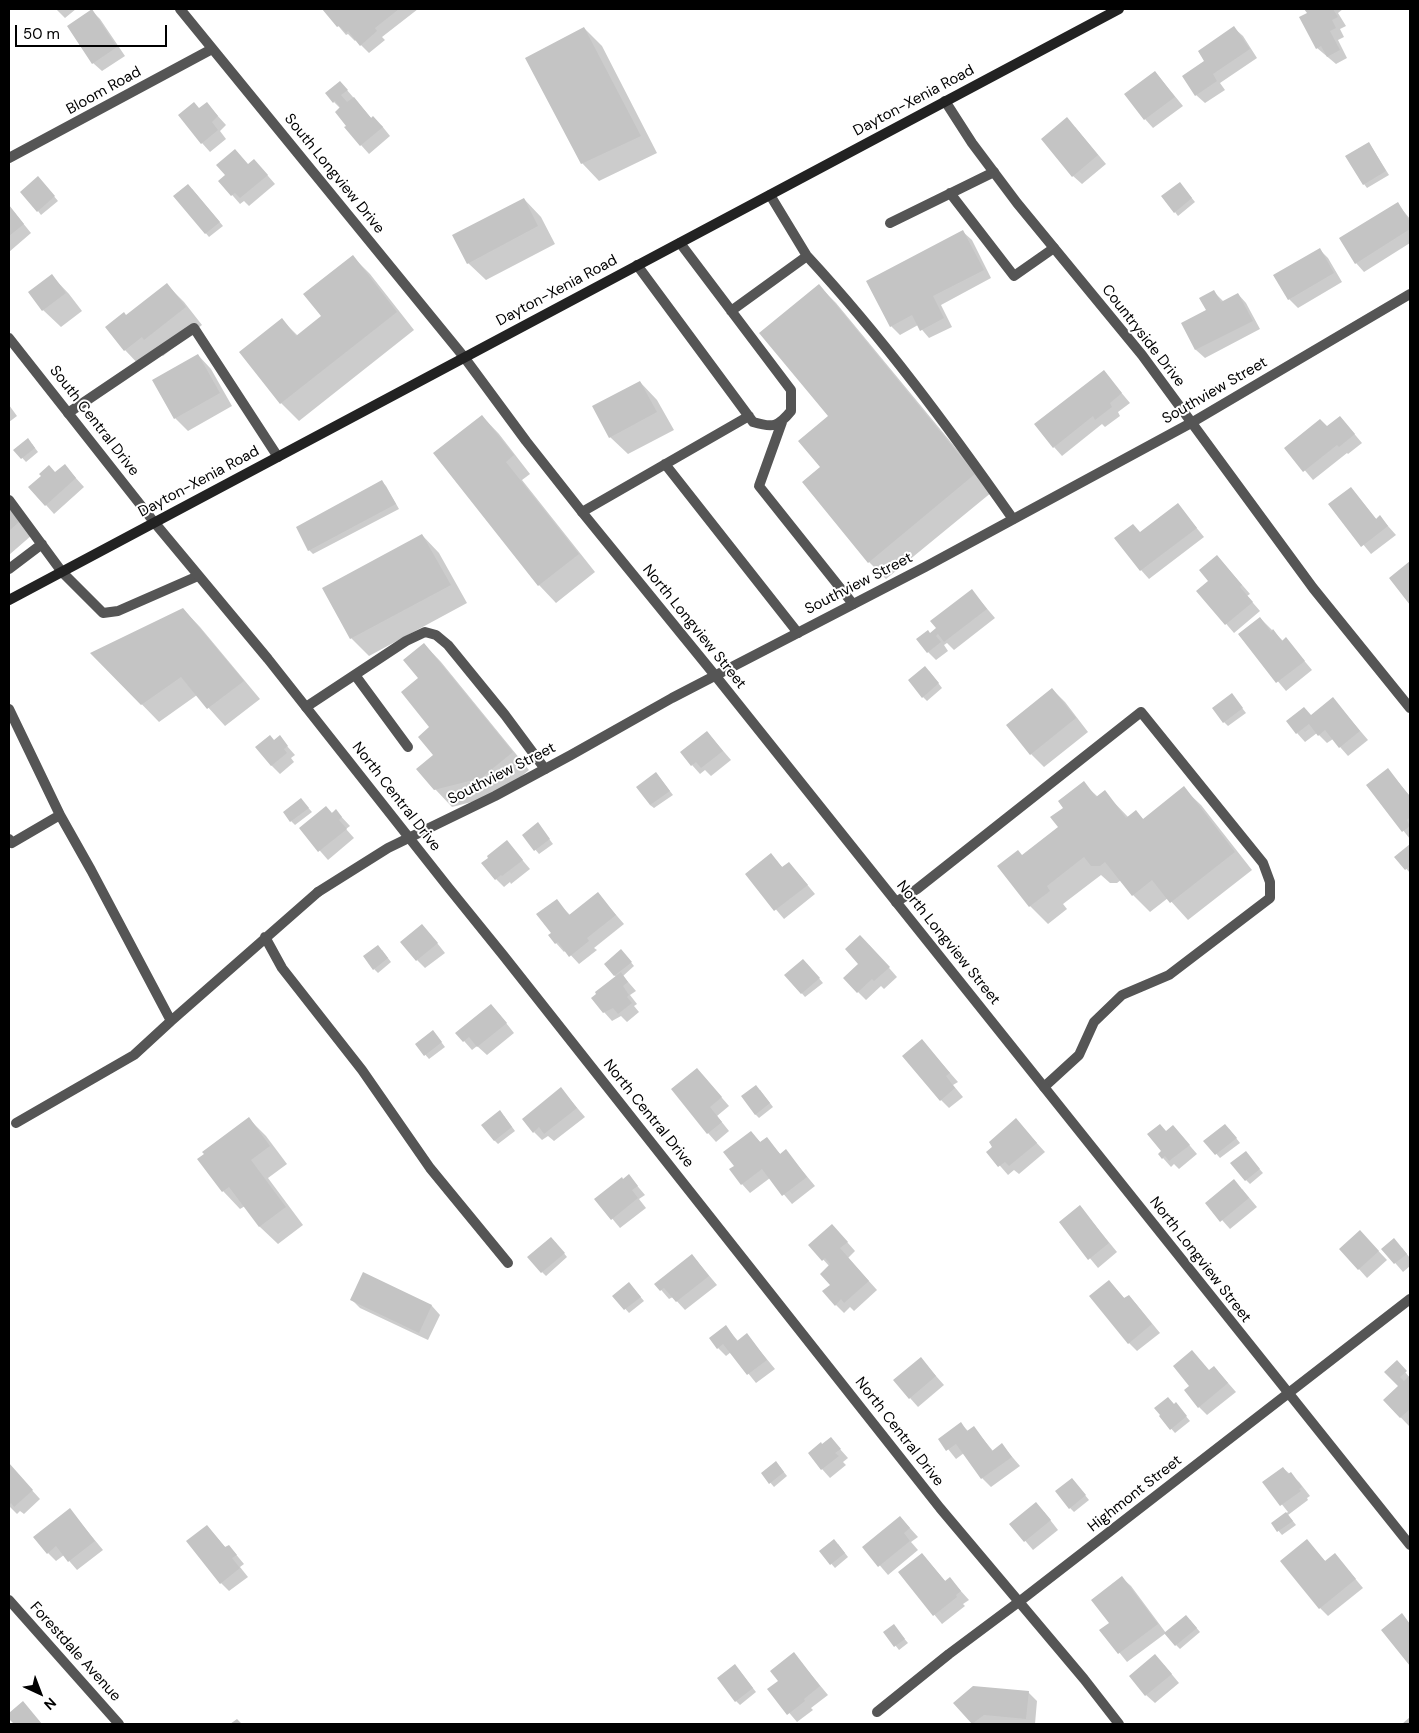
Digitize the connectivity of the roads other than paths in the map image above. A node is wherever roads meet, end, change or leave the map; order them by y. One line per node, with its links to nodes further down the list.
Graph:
1 (180, 9): 3 (street, South Longview Drive)
2 (1119, 9): 4 (main road, Dayton-Xenia Road)
3 (212, 49): 5 (street, Bloom Road); 17 (street, South Longview Drive)
4 (945, 101): 6 (street, Countryside Drive); 8 (main road, Dayton-Xenia Road)
5 (9, 158)
6 (994, 172): 7 (street); 11 (street, Countryside Drive)
7 (950, 194): 9 (street); 11 (street)
8 (770, 195): 10 (main road, Dayton-Xenia Road); 12 (street)
9 (890, 222)
10 (680, 243): 13 (main road, Dayton-Xenia Road); 15 (street)
11 (1054, 248): 21 (street, Countryside Drive)
12 (807, 256): 15 (street); 26 (street)
13 (637, 265): 17 (main road, Dayton-Xenia Road); 19 (street)
14 (1410, 294): 21 (street, Southview Street)
15 (731, 311): 20 (street)
16 (9, 338): 18 (street, South Central Drive)
17 (464, 358): 22 (main road, Dayton-Xenia Road); 25 (street, North Longview Street)
18 (68, 413): 22 (street); 27 (street, South Central Drive)
19 (749, 416): 20 (street); 23 (street)
20 (782, 422): 33 (street)
21 (1191, 423): 26 (street, Southview Street); 39 (street, Countryside Drive)
22 (278, 456): 27 (main road, Dayton-Xenia Road)
23 (665, 464): 25 (street); 34 (street)
24 (9, 500): 28 (street)
25 (582, 512): 36 (street, North Longview Street)
26 (1013, 519): 33 (street, Southview Street)
27 (154, 522): 30 (main road, Dayton-Xenia Road); 31 (street, North Central Drive)
28 (42, 544): 29 (street); 30 (street)
29 (9, 569)
30 (62, 572): 31 (street); 32 (main road, Dayton-Xenia Road)
31 (198, 576): 37 (street, North Central Drive)
32 (9, 600)
33 (853, 604): 34 (street, Southview Street)
34 (798, 633): 36 (street, Southview Street)
35 (355, 675): 37 (street); 40 (street); 41 (street)
36 (715, 676): 41 (street, Southview Street); 45 (street, North Longview Street)
37 (306, 707): 43 (street, North Central Drive)
38 (9, 708): 42 (street)
39 (1410, 708)
40 (408, 747)
41 (545, 769): 43 (street, Southview Street)
42 (60, 815): 44 (street); 47 (street)
43 (410, 838): 46 (street, Southview Street); 55 (street, North Central Drive)
44 (9, 839)
45 (896, 902): 48 (street, North Longview Street); 48 (street)
46 (265, 938): 47 (street, Southview Street); 50 (street)
47 (171, 1021): 49 (street, Southview Street)
48 (1044, 1087): 52 (street, North Longview Street)
49 (16, 1123)
50 (508, 1263)
51 (1410, 1299): 52 (street, Highmont Street)
52 (1288, 1395): 53 (street, North Longview Street); 55 (street, Highmont Street)
53 (1410, 1546)
54 (9, 1600): 57 (street, Forestdale Avenue)
55 (1019, 1601): 56 (street, Highmont Street); 58 (street, North Central Drive)
56 (877, 1712)
57 (120, 1724)
58 (1119, 1724)

